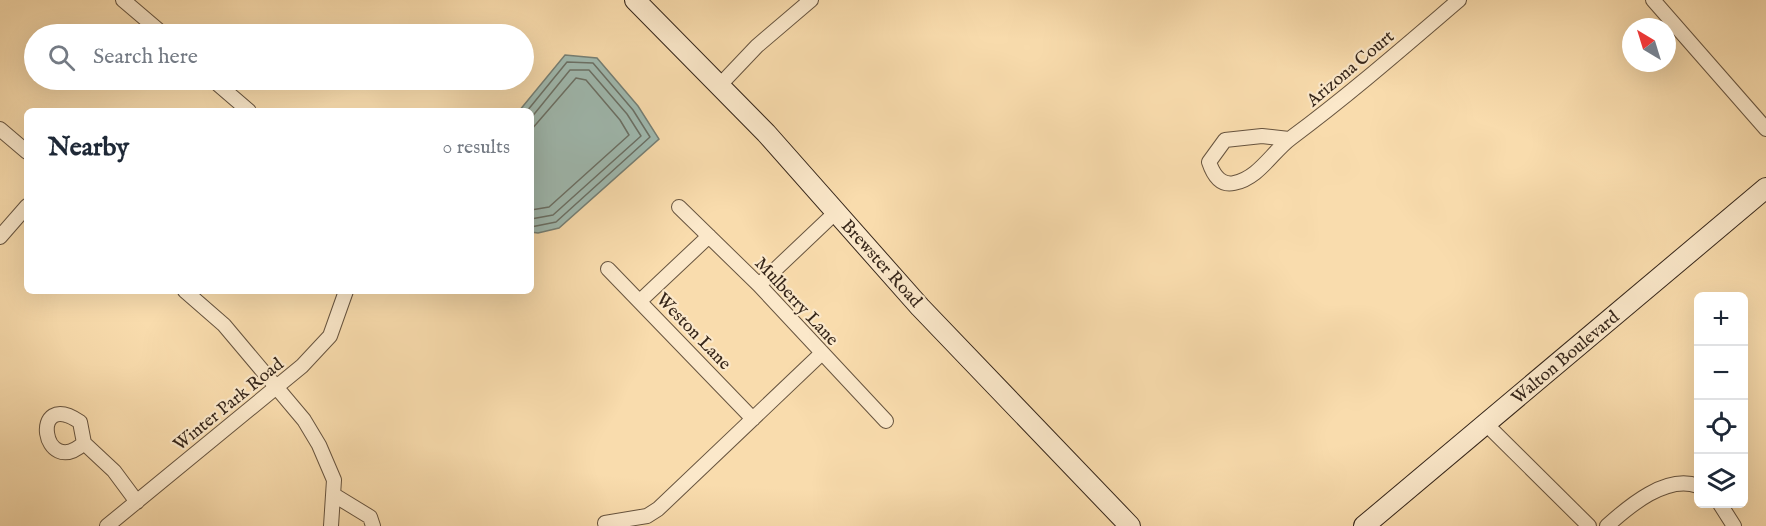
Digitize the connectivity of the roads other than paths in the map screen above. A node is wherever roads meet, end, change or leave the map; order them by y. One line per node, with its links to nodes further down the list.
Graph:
1 (123, 0): 6 (street)
2 (635, 0): 7 (street, Brewster Road)
3 (811, 0): 7 (street)
4 (1459, 0): 12 (street, Arizona Court)
5 (1653, 0): 11 (street)
6 (151, 24)
7 (719, 86): 17 (street, Brewster Road)
8 (225, 90): 9 (street)
9 (246, 108)
10 (0, 129): 13 (street)
11 (1766, 129)
12 (1289, 139): 12 (street, Arizona Court)
13 (24, 149)
14 (1766, 188): 29 (street, Walton Boulevard)
15 (679, 207): 18 (street, Mulberry Lane)
16 (24, 209): 19 (street)
17 (836, 212): 21 (street); 39 (street, Brewster Road)
18 (709, 236): 21 (street, Mulberry Lane); 24 (street)
19 (0, 237)
20 (608, 268): 24 (street, Weston Lane)
21 (759, 285): 25 (street, Mulberry Lane)
22 (188, 294): 26 (street)
23 (345, 294): 26 (street, Winter Park Road)
24 (640, 300): 27 (street, Weston Lane)
25 (822, 353): 27 (street); 28 (street, Mulberry Lane)
26 (277, 386): 32 (street); 33 (street, Winter Park Road)
27 (753, 419): 35 (street)
28 (886, 421)
29 (1486, 424): 40 (street, Walton Boulevard); 41 (street)
30 (84, 443): 33 (street)
31 (1694, 485): 42 (street)
32 (334, 495): 37 (street); 38 (street)
33 (137, 502): 36 (street, Winter Park Road)
34 (1723, 508): 43 (street)
35 (605, 523)
36 (107, 526)
37 (331, 526)
38 (373, 526)
39 (1130, 526)
40 (1364, 526)
41 (1589, 526)
42 (1607, 526)
43 (1734, 526)

